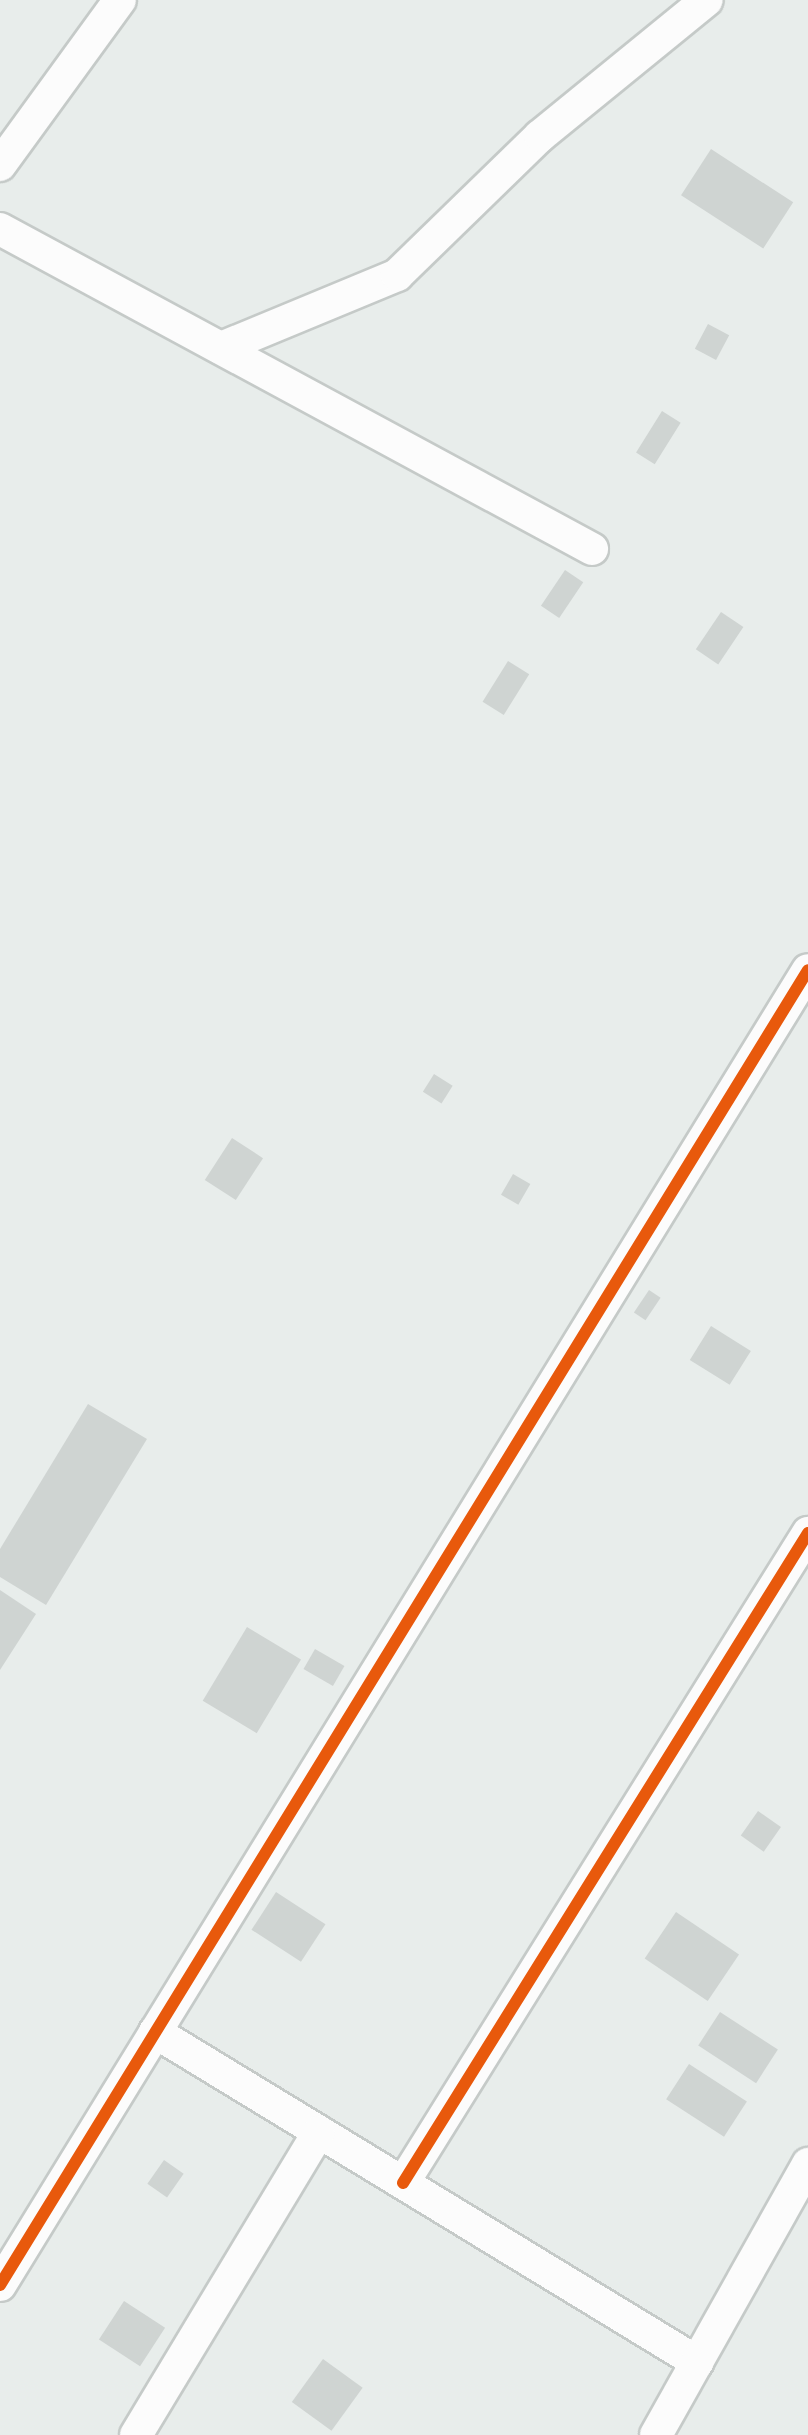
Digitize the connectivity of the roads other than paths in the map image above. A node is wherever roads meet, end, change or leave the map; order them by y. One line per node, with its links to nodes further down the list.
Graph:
1 (120, 0): 3 (street)
2 (707, 0): 5 (street)
3 (0, 165)
4 (0, 229): 5 (street)
5 (221, 348): 6 (street)
6 (592, 549)
7 (808, 970): 9 (street)
8 (808, 1533): 12 (street)
9 (155, 2032): 10 (street); 13 (street)
10 (319, 2132): 12 (street); 15 (street)
11 (808, 2164): 14 (street)
12 (403, 2183): 14 (street)
13 (0, 2285)
14 (697, 2362): 16 (street)
15 (136, 2435)
16 (656, 2435)

